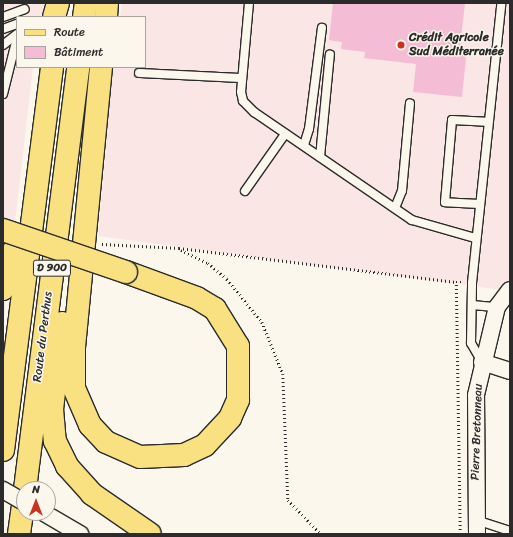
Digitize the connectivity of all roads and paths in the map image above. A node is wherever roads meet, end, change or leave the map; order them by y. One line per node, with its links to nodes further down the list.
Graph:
1 (58, 3): 9 (main road)
2 (62, 3): 10 (main road)
3 (86, 3): 11 (main road)
4 (100, 3): 12 (main road)
5 (107, 3): 13 (main road)
6 (249, 3): 28 (lane)
7 (501, 5): 31 (lane)
8 (25, 10): 14 (lane)
9 (54, 16)
10 (60, 16)
11 (84, 16)
12 (98, 16)
13 (106, 16)
14 (3, 17)
15 (16, 24): 17 (lane)
16 (322, 28): 33 (lane)
17 (3, 29)
18 (16, 35): 20 (lane)
19 (16, 42): 29 (lane)
20 (3, 45)
21 (330, 54): 34 (lane)
22 (43, 68): 46 (main road)
23 (52, 68): 52 (main road, D 900)
24 (78, 68): 53 (main road, Route du Perthus / D 900)
25 (92, 68): 64 (main road)
26 (101, 68): 40 (main road, bridge)
27 (139, 73): 28 (lane)
28 (241, 78): 32 (lane)
29 (3, 94)
30 (410, 103): 37 (lane)
31 (486, 122): 36 (lane); 36 (lane)
32 (286, 134): 33 (lane); 35 (lane)
33 (304, 145): 34 (lane)
34 (320, 157): 37 (lane)
35 (245, 192)
36 (479, 204): 39 (lane)
37 (395, 208): 39 (lane)
38 (3, 230): 43 (main road, bridge)
39 (475, 238): 45 (lane)
40 (83, 257)
41 (83, 257): 42 (main road, bridge)
42 (83, 257)
43 (83, 257)
44 (456, 282): 45 (path); 65 (path); 66 (path)
45 (472, 283): 48 (lane)
46 (3, 288)
47 (510, 290): 49 (street, Pierre Bretonneau)
48 (472, 305): 49 (lane); 50 (lane)
49 (497, 307): 50 (street, Pierre Bretonneau)
50 (482, 362): 51 (street); 59 (street, Pierre Bretonneau)
51 (510, 371)
52 (3, 450)
53 (26, 481)
54 (3, 490): 55 (street, bridge)
55 (16, 497)
56 (56, 520): 63 (street)
57 (21, 521): 61 (main road)
58 (24, 521): 62 (main road)
59 (476, 527): 60 (lane)
60 (510, 531)
61 (19, 534)
62 (23, 534)
63 (80, 534)
64 (150, 534)
65 (321, 534)
66 (460, 534)

